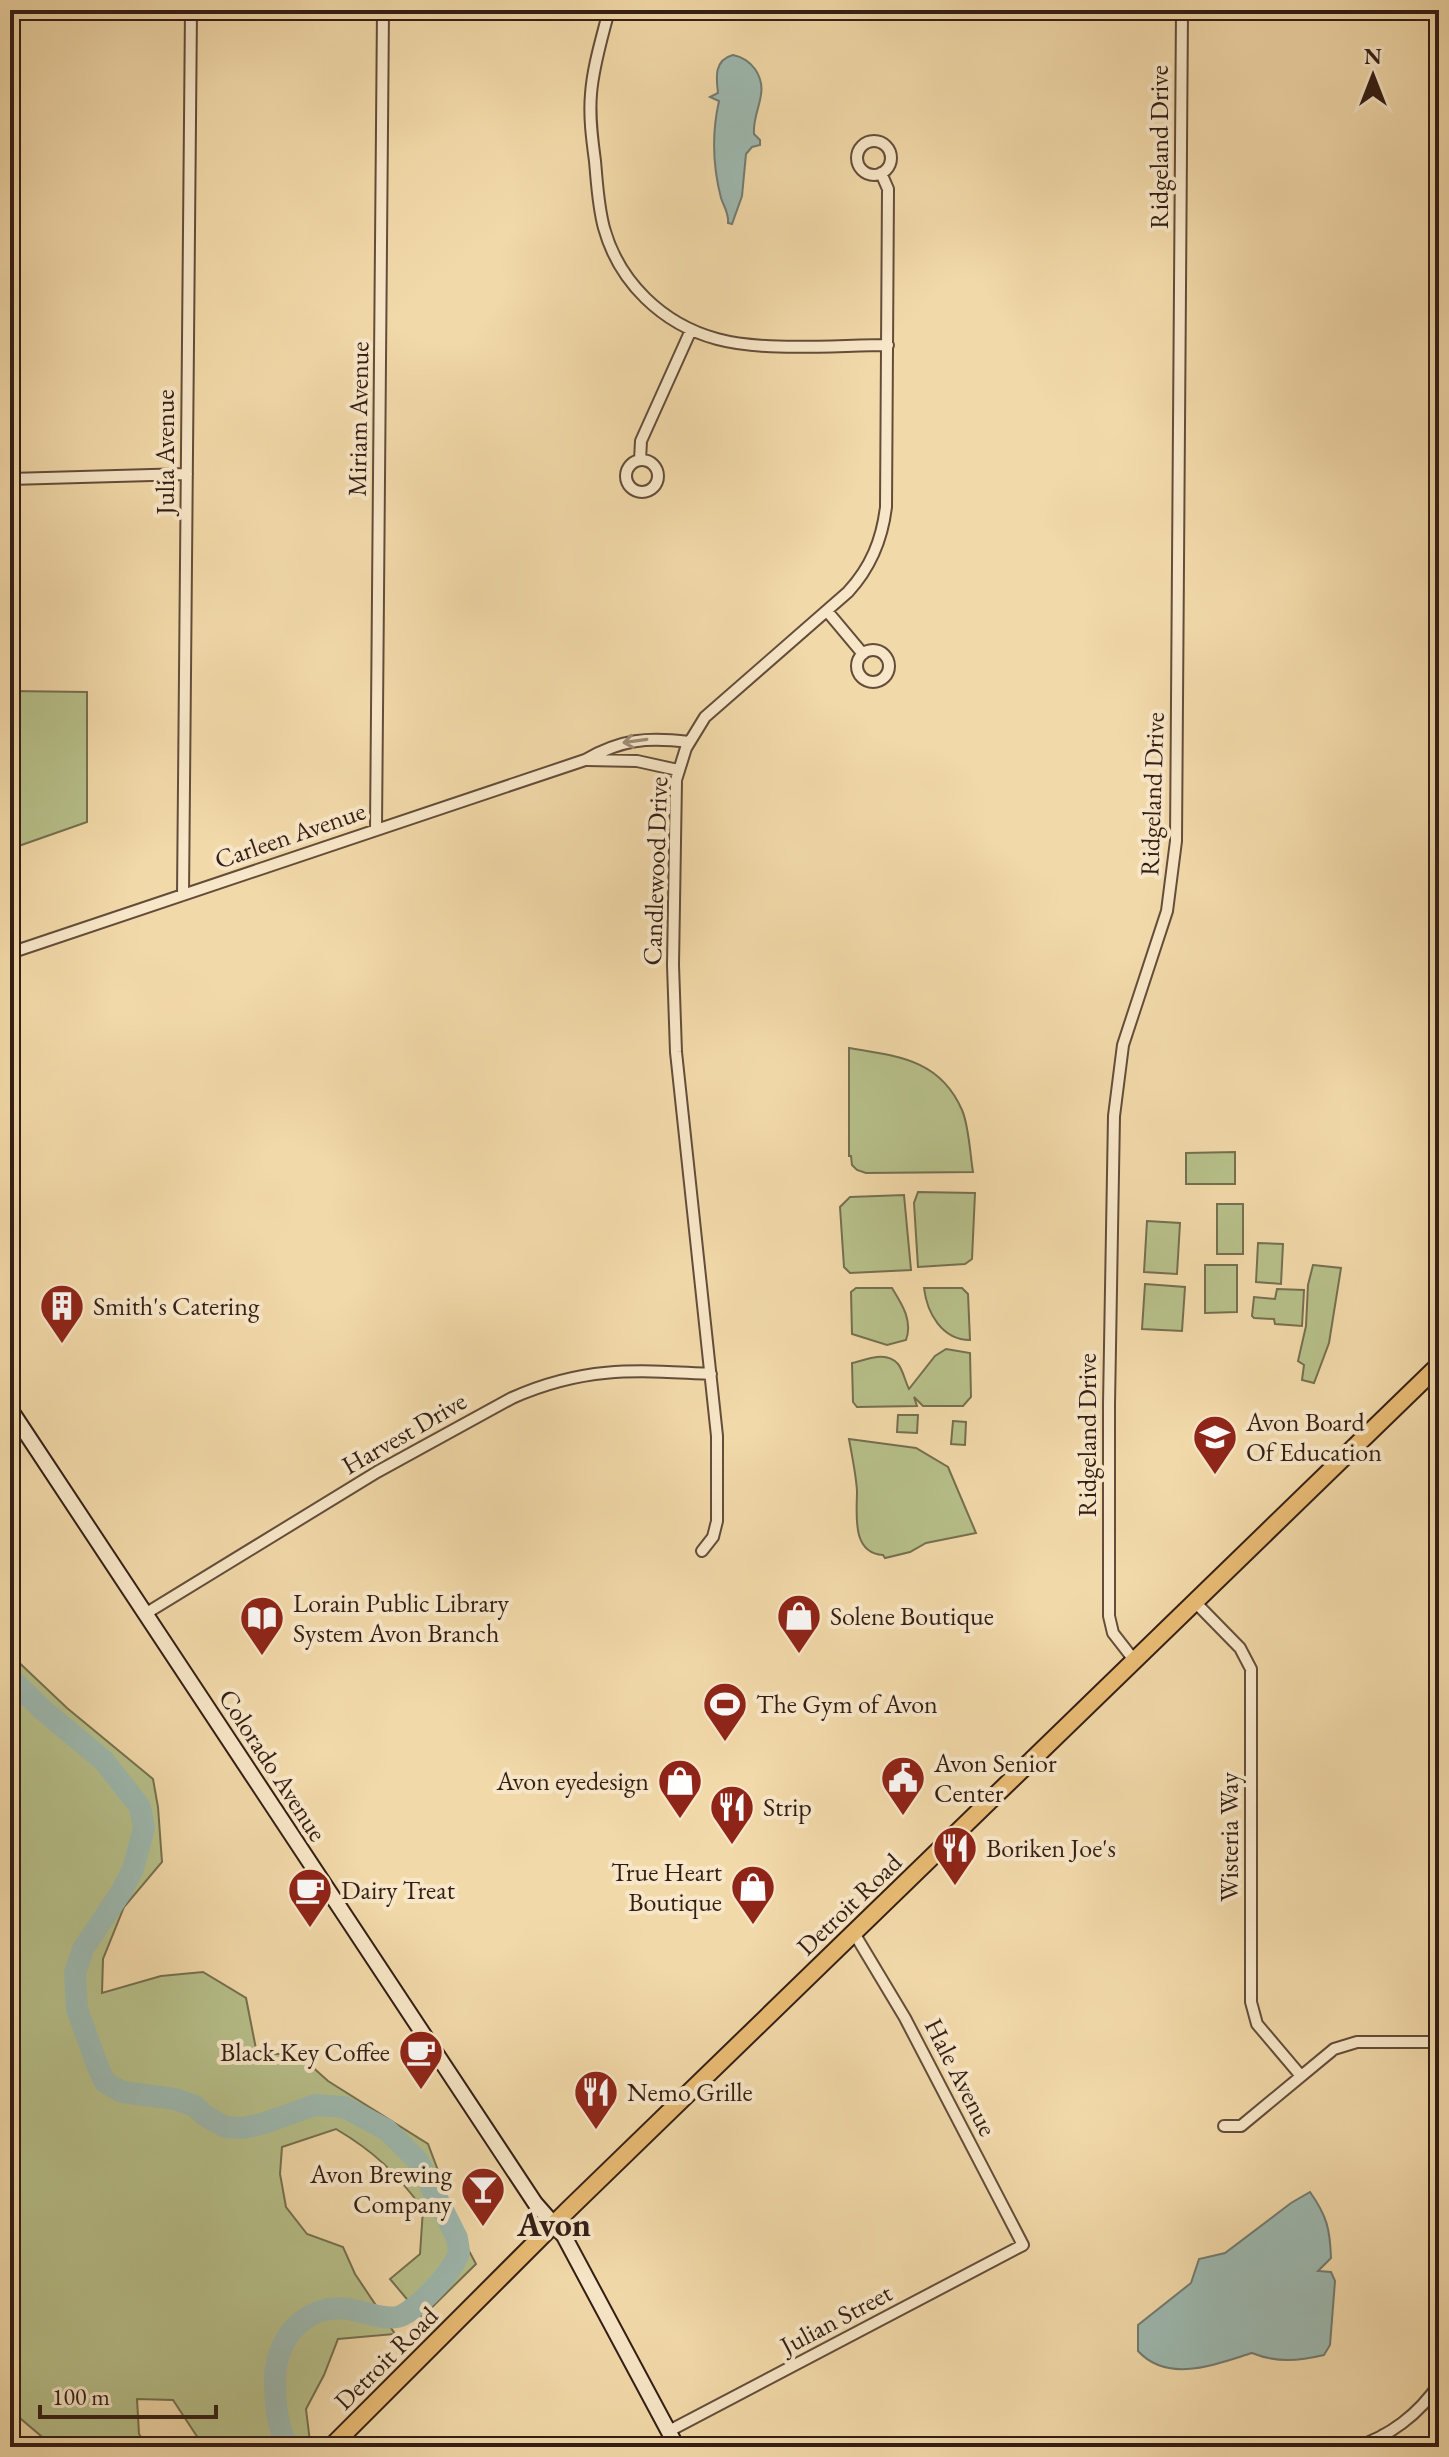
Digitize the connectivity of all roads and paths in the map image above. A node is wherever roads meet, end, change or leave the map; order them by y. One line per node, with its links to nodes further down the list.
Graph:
1 (191, 10): 9 (street, Julia Avenue)
2 (383, 10): 16 (street, Miriam Avenue)
3 (609, 10): 6 (street)
4 (1182, 10): 25 (street, Ridgeland Drive)
5 (881, 173): 7 (street, Candlewood Drive)
6 (691, 330): 7 (street); 8 (street)
7 (888, 345): 11 (street, Candlewood Drive)
8 (640, 460)
9 (187, 474): 10 (street); 17 (street, Julia Avenue)
10 (10, 479)
11 (827, 611): 12 (street); 13 (street, Candlewood Drive)
12 (863, 654)
13 (689, 742): 14 (street, Carleen Avenue, one-way to 14); 15 (street, Candlewood Drive)
14 (585, 760): 15 (street, Carleen Avenue); 16 (street, Carleen Avenue)
15 (678, 770): 20 (street, Candlewood Drive)
16 (376, 829): 17 (street, Carleen Avenue)
17 (183, 895): 18 (street, Carleen Avenue)
18 (10, 953)
19 (1439, 1365): 23 (main road, Detroit Road)
20 (711, 1374): 22 (street, Candlewood Drive); 24 (street, Harvest Drive)
21 (10, 1409): 24 (main road, Colorado Avenue)
22 (702, 1551)
23 (1195, 1602): 25 (main road, Detroit Road); 28 (street, Wisteria Way)
24 (145, 1614): 30 (main road, Colorado Avenue)
25 (1134, 1660): 26 (main road, Detroit Road)
26 (854, 1933): 30 (main road, Detroit Road); 31 (street, Hale Avenue)
27 (1439, 2042): 28 (street)
28 (1301, 2076): 29 (street)
29 (1224, 2126)
30 (554, 2224): 33 (main road, Colorado Avenue); 35 (main road, Detroit Road)
31 (1023, 2245): 33 (street, Julian Street)
32 (1439, 2384): 34 (street)
33 (669, 2431): 36 (main road, Colorado Avenue)
34 (1383, 2435): 37 (street); 38 (street)
35 (331, 2447)
36 (677, 2447)
37 (1355, 2447)
38 (1389, 2447)

